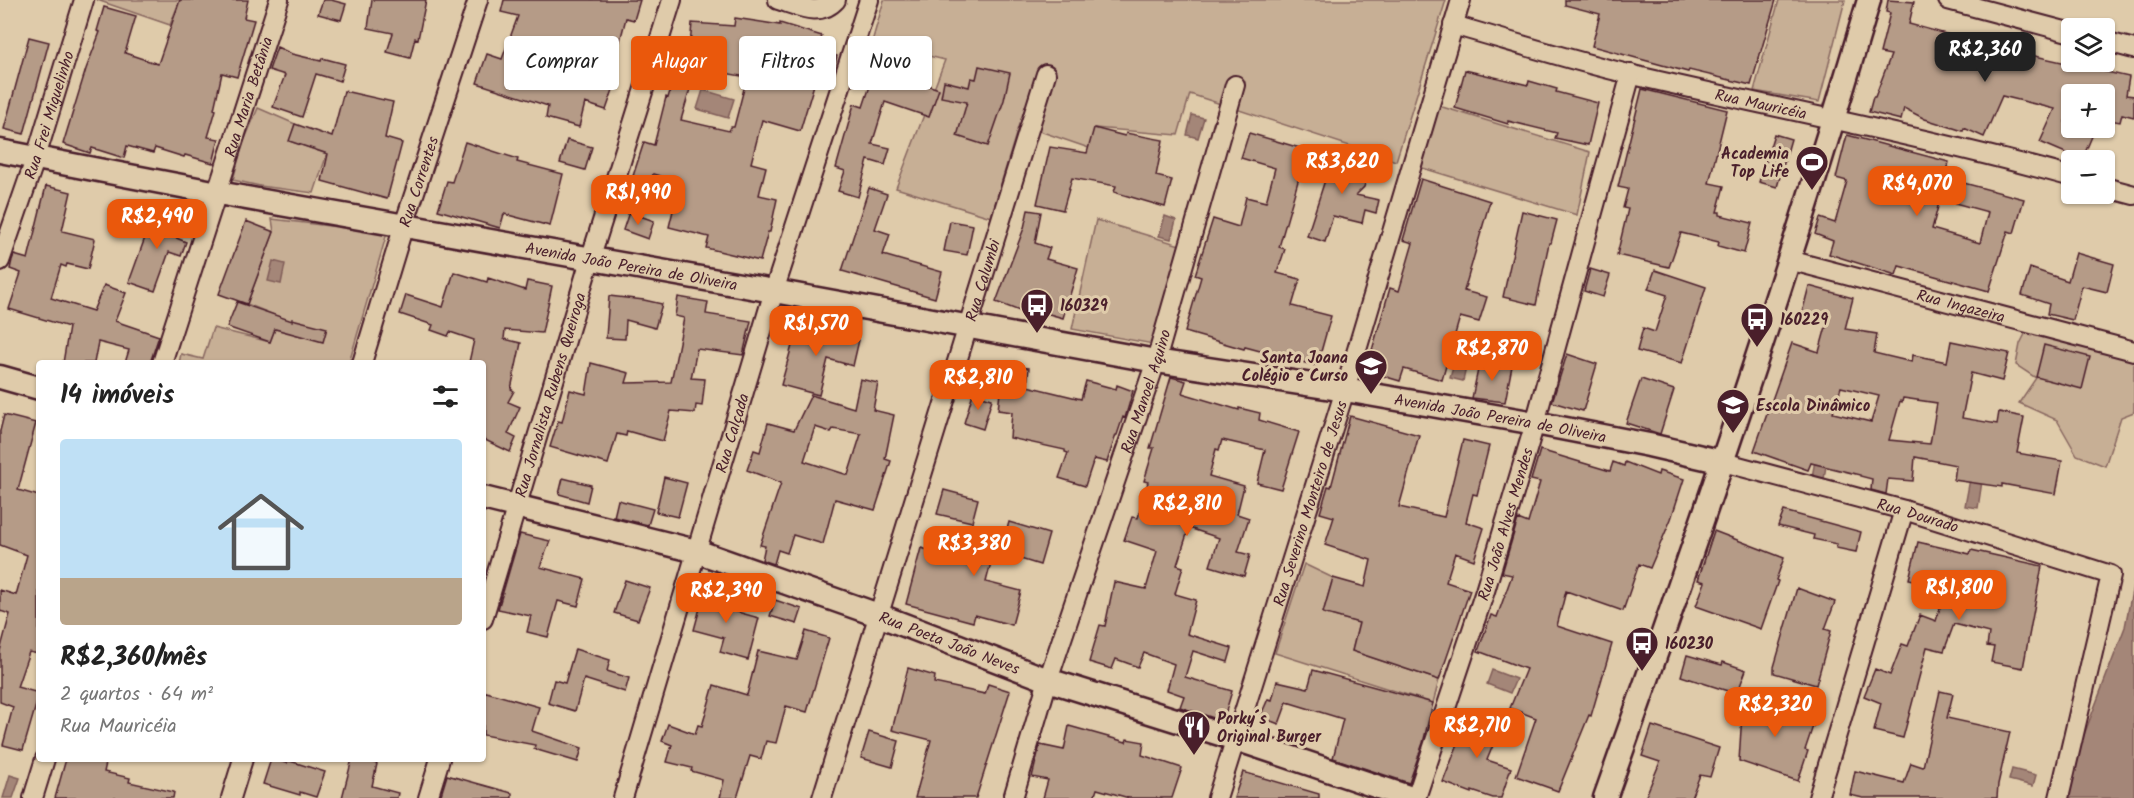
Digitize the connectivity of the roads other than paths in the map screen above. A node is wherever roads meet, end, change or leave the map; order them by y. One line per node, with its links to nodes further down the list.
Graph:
1 (84, 0): 20 (street, Rua Frei Miguelinho)
2 (279, 0): 23 (street, Rua Maria Betânia)
3 (478, 0): 25 (street, Rua Correntes)
4 (672, 0): 26 (street, Rua Jornalista Rubens Queiroga)
5 (778, 0): 6 (street)
6 (836, 0)
7 (869, 0): 29 (street, Rua Calçada)
8 (1461, 0): 11 (street, Rua Severino Monteiro de Jesus)
9 (1869, 0): 18 (main road)
10 (1948, 0): 12 (street)
11 (1453, 25): 16 (street, Rua Mauricéia); 37 (street, Rua Severino Monteiro de Jesus)
12 (2061, 30)
13 (2115, 44): 14 (street)
14 (2134, 50)
15 (1046, 74): 30 (street, Rua Calumbi)
16 (1631, 74): 18 (street, Rua Mauricéia); 38 (street, Rua João Alves Mendes)
17 (1235, 85): 34 (street, Rua Manoel Aquino)
18 (1834, 118): 21 (street, Rua Mauricéia); 27 (main road)
19 (0, 151): 20 (main road, Avenida João Pereira de Oliveira)
20 (36, 157): 23 (main road, Avenida João Pereira de Oliveira); 28 (street, Rua Frei Miguelinho)
21 (2061, 174)
22 (2115, 190): 24 (street)
23 (218, 194): 25 (main road, Avenida João Pereira de Oliveira); 32 (street, Rua Maria Betânia)
24 (2134, 195)
25 (404, 225): 26 (main road, Avenida João Pereira de Oliveira); 33 (street, Rua Correntes)
26 (590, 260): 29 (main road, Avenida João Pereira de Oliveira); 41 (street, Rua Jornalista Rubens Queiroga)
27 (1789, 260): 31 (street, Rua Ingazeira); 39 (main road)
28 (0, 261)
29 (774, 291): 30 (main road, Avenida João Pereira de Oliveira); 43 (street, Rua Calçada)
30 (969, 326): 34 (main road, Avenida João Pereira de Oliveira); 45 (street, Rua Calumbi)
31 (2134, 351)
32 (163, 360)
33 (363, 360)
34 (1156, 361): 37 (main road, Avenida João Pereira de Oliveira); 46 (street, Rua Manoel Aquino)
35 (0, 377): 36 (main road)
36 (36, 387)
37 (1345, 390): 38 (main road, Avenida João Pereira de Oliveira); 47 (street, Rua Severino Monteiro de Jesus)
38 (1535, 423): 39 (main road, Avenida João Pereira de Oliveira); 58 (street, Rua João Alves Mendes)
39 (1723, 462): 42 (street, Rua Dourado); 59 (main road)
40 (486, 499): 41 (main road, Rua Poeta João Neves)
41 (518, 506): 43 (main road, Rua Poeta João Neves); 44 (street, Rua Jornalista Rubens Queiroga)
42 (1904, 510): 60 (street); 61 (street, Rua Dourado)
43 (696, 551): 45 (main road, Rua Poeta João Neves); 54 (street, Rua Calçada)
44 (486, 609)
45 (878, 615): 46 (main road, Rua Poeta João Neves); 55 (street, Rua Calumbi)
46 (1048, 680): 47 (main road, Rua Poeta João Neves); 56 (street, Rua Manoel Aquino)
47 (1236, 738): 57 (street, Rua Severino Monteiro de Jesus); 58 (main road, Rua Poeta João Neves)
48 (44, 762): 51 (street)
49 (242, 762): 52 (street)
50 (439, 762): 53 (street)
51 (33, 798)
52 (231, 798)
53 (428, 798)
54 (623, 798)
55 (822, 798)
56 (1013, 798)
57 (1217, 798)
58 (1414, 798)
59 (1605, 798)
60 (1818, 798)
61 (2059, 798)

